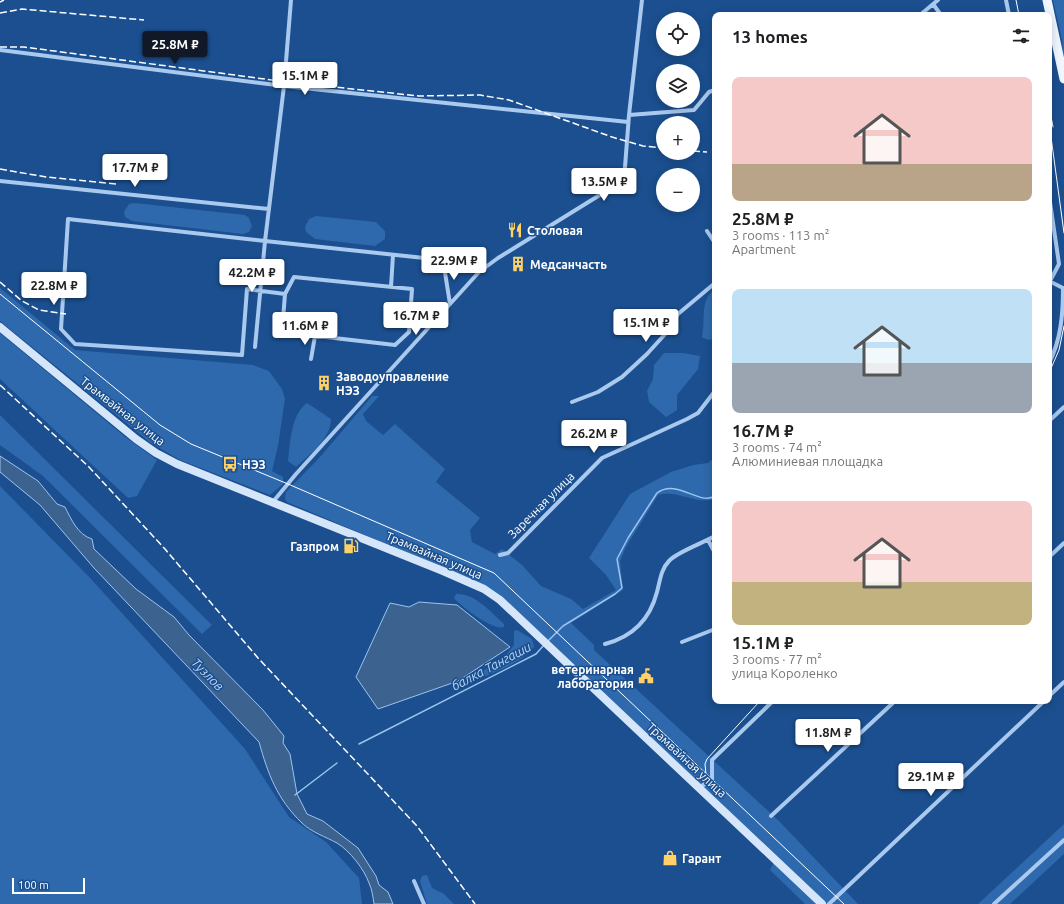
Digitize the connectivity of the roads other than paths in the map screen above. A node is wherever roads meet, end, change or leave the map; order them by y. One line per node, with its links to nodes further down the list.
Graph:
1 (291, 0): 14 (street)
2 (642, 0): 16 (street)
3 (938, 0): 6 (street)
4 (1006, 0): 9 (street)
5 (1047, 0): 10 (main road)
6 (933, 4): 7 (street); 8 (street)
7 (924, 12)
8 (939, 12)
9 (1008, 12)
10 (1050, 12)
11 (1052, 23): 13 (main road)
12 (0, 50): 14 (street)
13 (1064, 77)
14 (284, 86): 17 (street); 19 (street)
15 (712, 91): 16 (street)
16 (629, 115): 17 (street)
17 (628, 122): 31 (street)
18 (0, 182): 19 (street)
19 (269, 210): 23 (street)
20 (1052, 216): 25 (street)
21 (707, 231): 22 (street)
22 (712, 238)
23 (265, 241): 24 (street); 29 (street); 29 (street)
24 (393, 255): 28 (street); 31 (street)
25 (1052, 278)
26 (1052, 283): 35 (street)
27 (712, 286): 38 (street)
28 (391, 287): 30 (street); 33 (street)
29 (260, 291): 30 (street); 34 (street)
30 (285, 294): 33 (street)
31 (450, 304): 41 (street)
32 (0, 327): 41 (main road, Трамвайная улица)
33 (315, 336): 36 (street)
34 (255, 347)
35 (1052, 354)
36 (311, 359)
37 (712, 395): 47 (street, Заречная улица)
38 (572, 402)
39 (1064, 407): 40 (street)
40 (1052, 418)
41 (272, 503): 56 (main road, Трамвайная улица)
42 (712, 538): 43 (street)
43 (708, 540): 45 (street); 50 (street)
44 (1064, 543): 46 (street)
45 (712, 547)
46 (1052, 554)
47 (500, 555)
48 (712, 630): 49 (street)
49 (682, 642)
50 (605, 644)
51 (1064, 682): 52 (street)
52 (1052, 693)
53 (770, 704): 56 (street)
54 (893, 704): 57 (street)
55 (1041, 704): 62 (street)
56 (698, 788): 61 (main road, Трамвайная улица)
57 (771, 816)
58 (1064, 840): 63 (street)
59 (414, 881): 60 (street)
60 (424, 904)
61 (822, 904)
62 (829, 904)
63 (994, 904)

